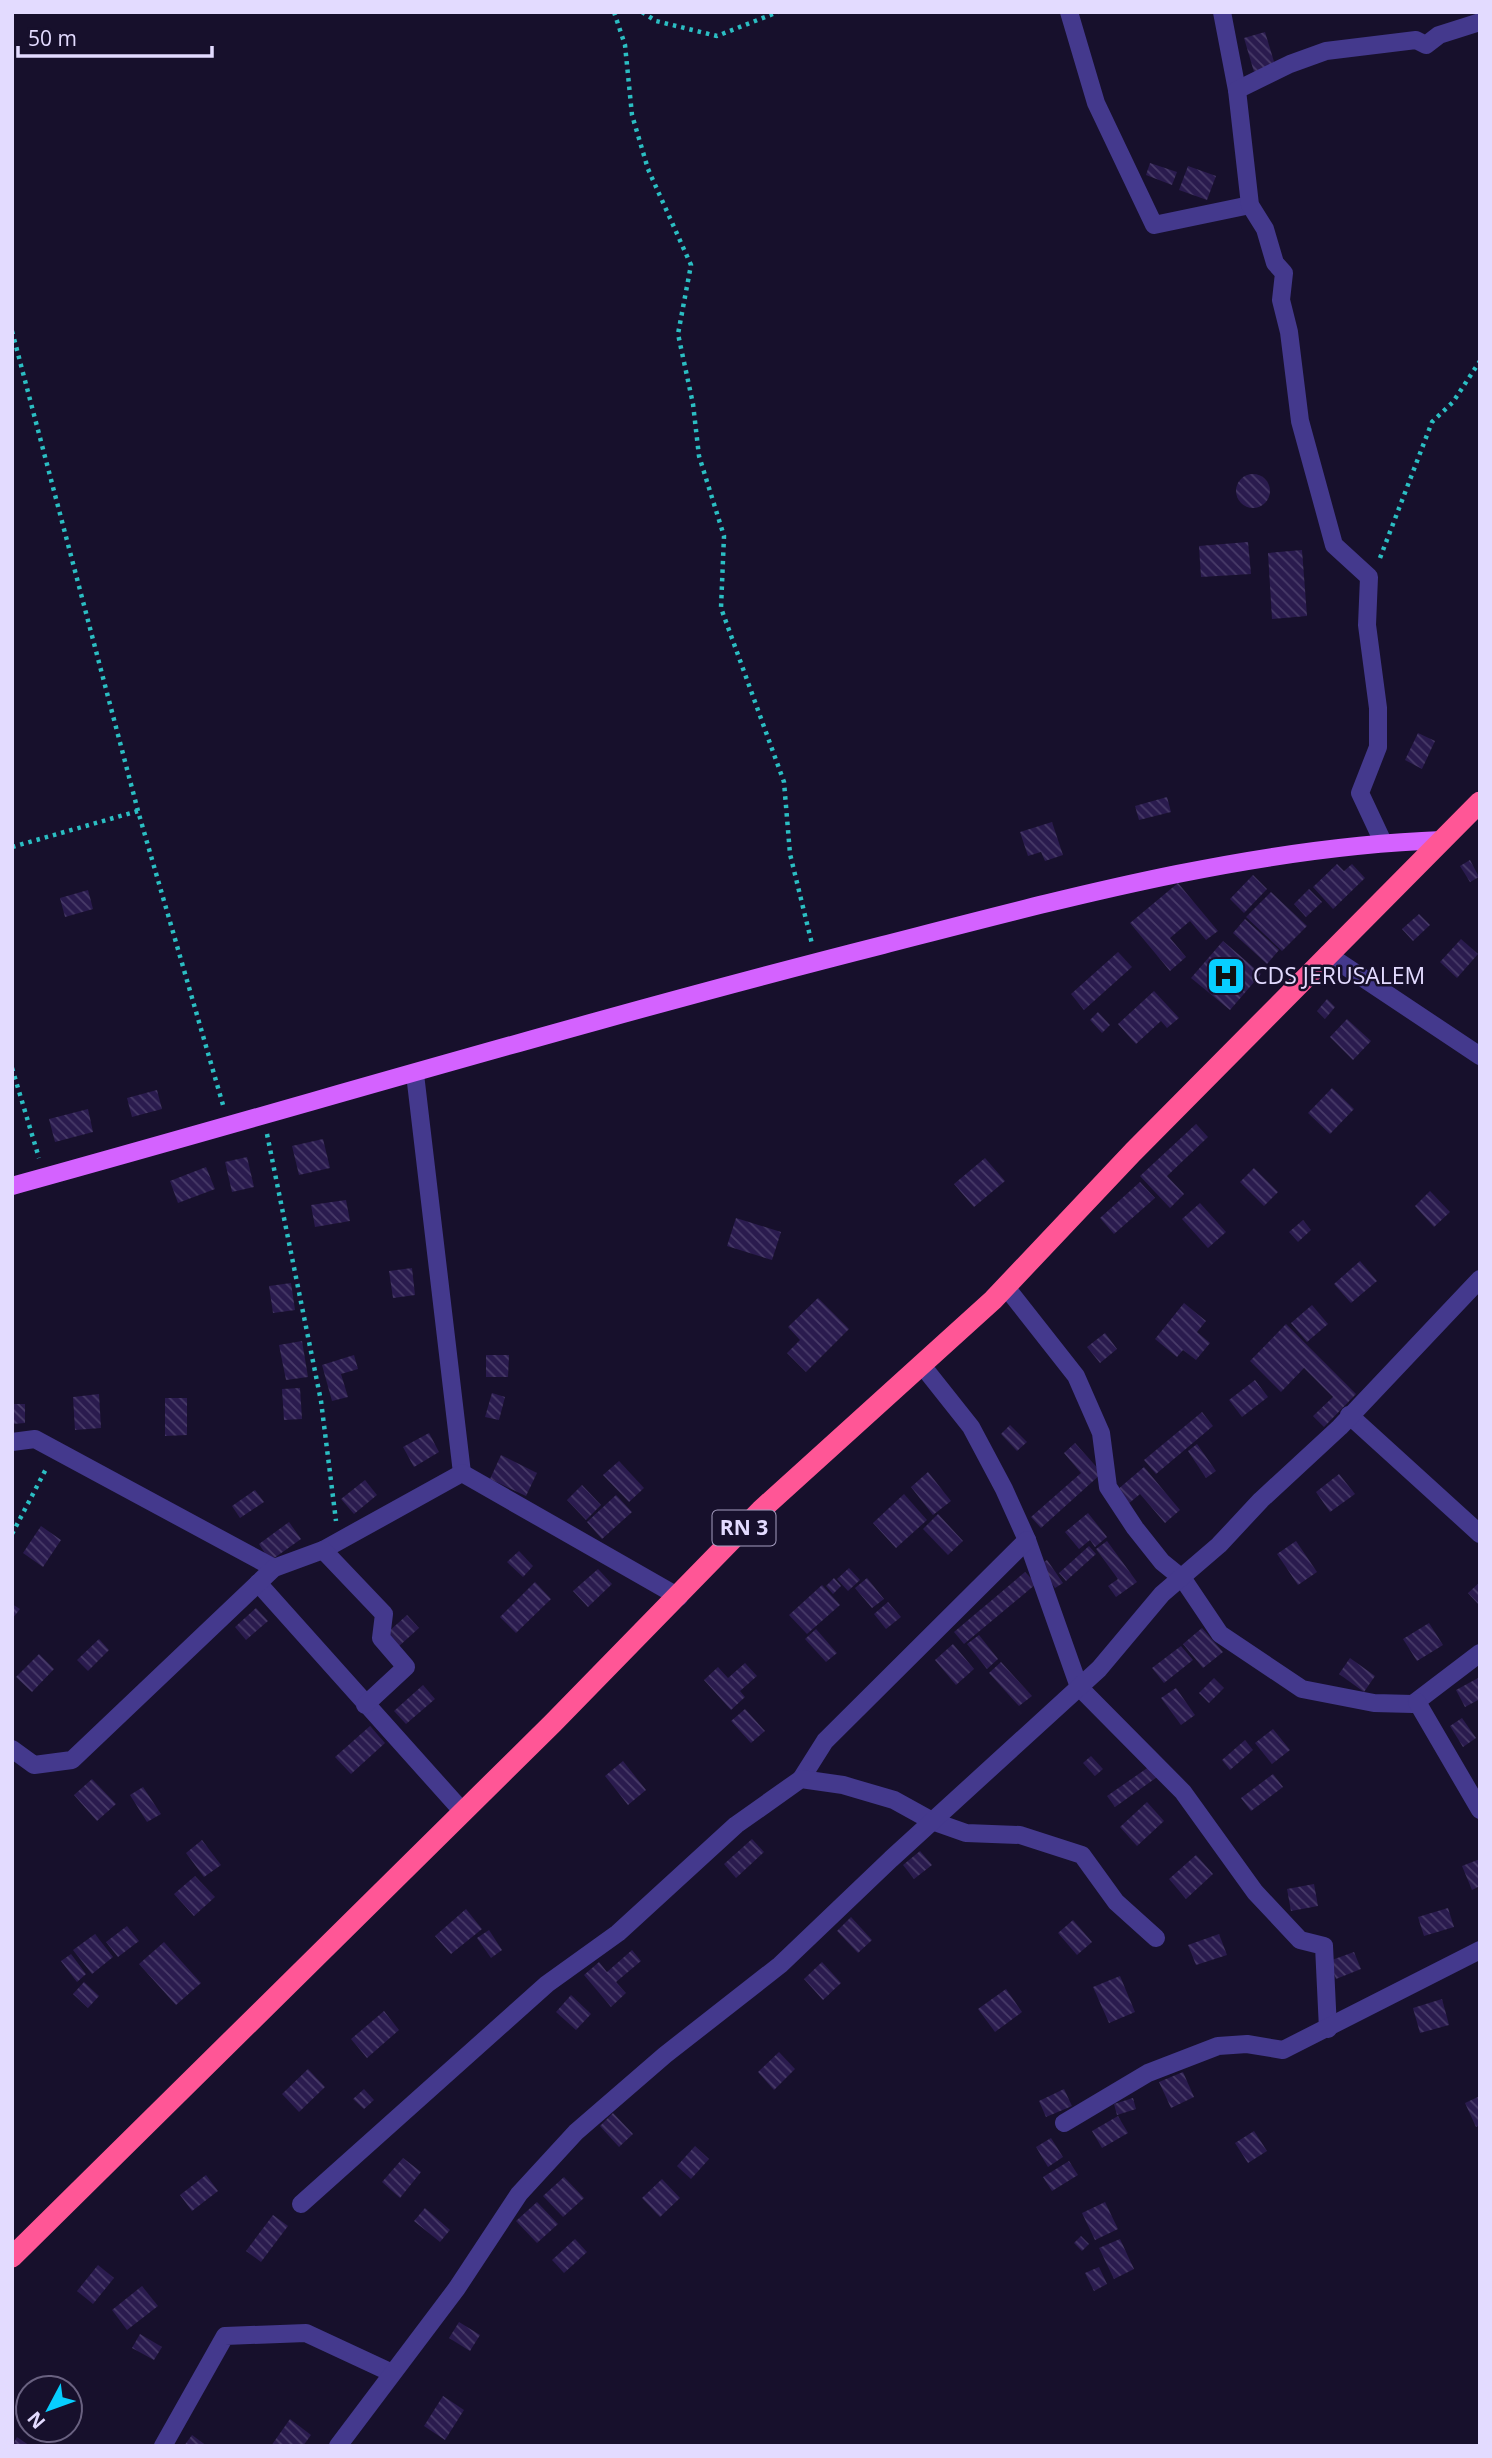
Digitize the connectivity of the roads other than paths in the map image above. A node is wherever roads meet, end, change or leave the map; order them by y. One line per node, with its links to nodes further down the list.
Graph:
1 (1069, 12): 5 (street)
2 (1222, 12): 4 (street)
3 (1480, 22): 4 (street)
4 (1237, 90): 5 (street)
5 (1250, 205): 8 (street)
6 (1480, 802): 7 (highway, RN 3)
7 (1442, 840): 8 (main road); 9 (highway, RN 3)
8 (1383, 842): 11 (main road)
9 (1327, 954): 10 (street); 14 (highway, RN 3)
10 (1480, 1056)
11 (415, 1074): 12 (main road); 18 (street)
12 (12, 1186)
13 (1480, 1279): 16 (street)
14 (1006, 1287): 15 (highway, RN 3); 23 (street)
15 (921, 1364): 20 (street); 25 (highway, RN 3)
16 (1349, 1415): 19 (street); 23 (street)
17 (12, 1442): 22 (street)
18 (462, 1473): 21 (street); 25 (street)
19 (1480, 1534)
20 (1027, 1540): 27 (street); 31 (street)
21 (331, 1546): 22 (street); 29 (street)
22 (274, 1568): 24 (street)
23 (1183, 1579): 27 (street); 28 (street)
24 (258, 1583): 29 (street); 30 (street)
25 (679, 1597): 33 (highway, RN 3)
26 (1480, 1653): 28 (street)
27 (1079, 1687): 34 (street); 37 (street)
28 (1417, 1702): 32 (street)
29 (365, 1705): 33 (street)
30 (12, 1749)
31 (801, 1779): 34 (street); 39 (street)
32 (1480, 1810)
33 (463, 1812): 40 (highway, RN 3)
34 (932, 1821): 35 (street); 41 (street)
35 (1156, 1938)
36 (1480, 1950): 37 (street)
37 (1328, 2029): 38 (street)
38 (1064, 2123)
39 (302, 2204)
40 (12, 2257)
41 (392, 2373): 42 (street); 43 (street)
42 (163, 2446)
43 (338, 2446)

